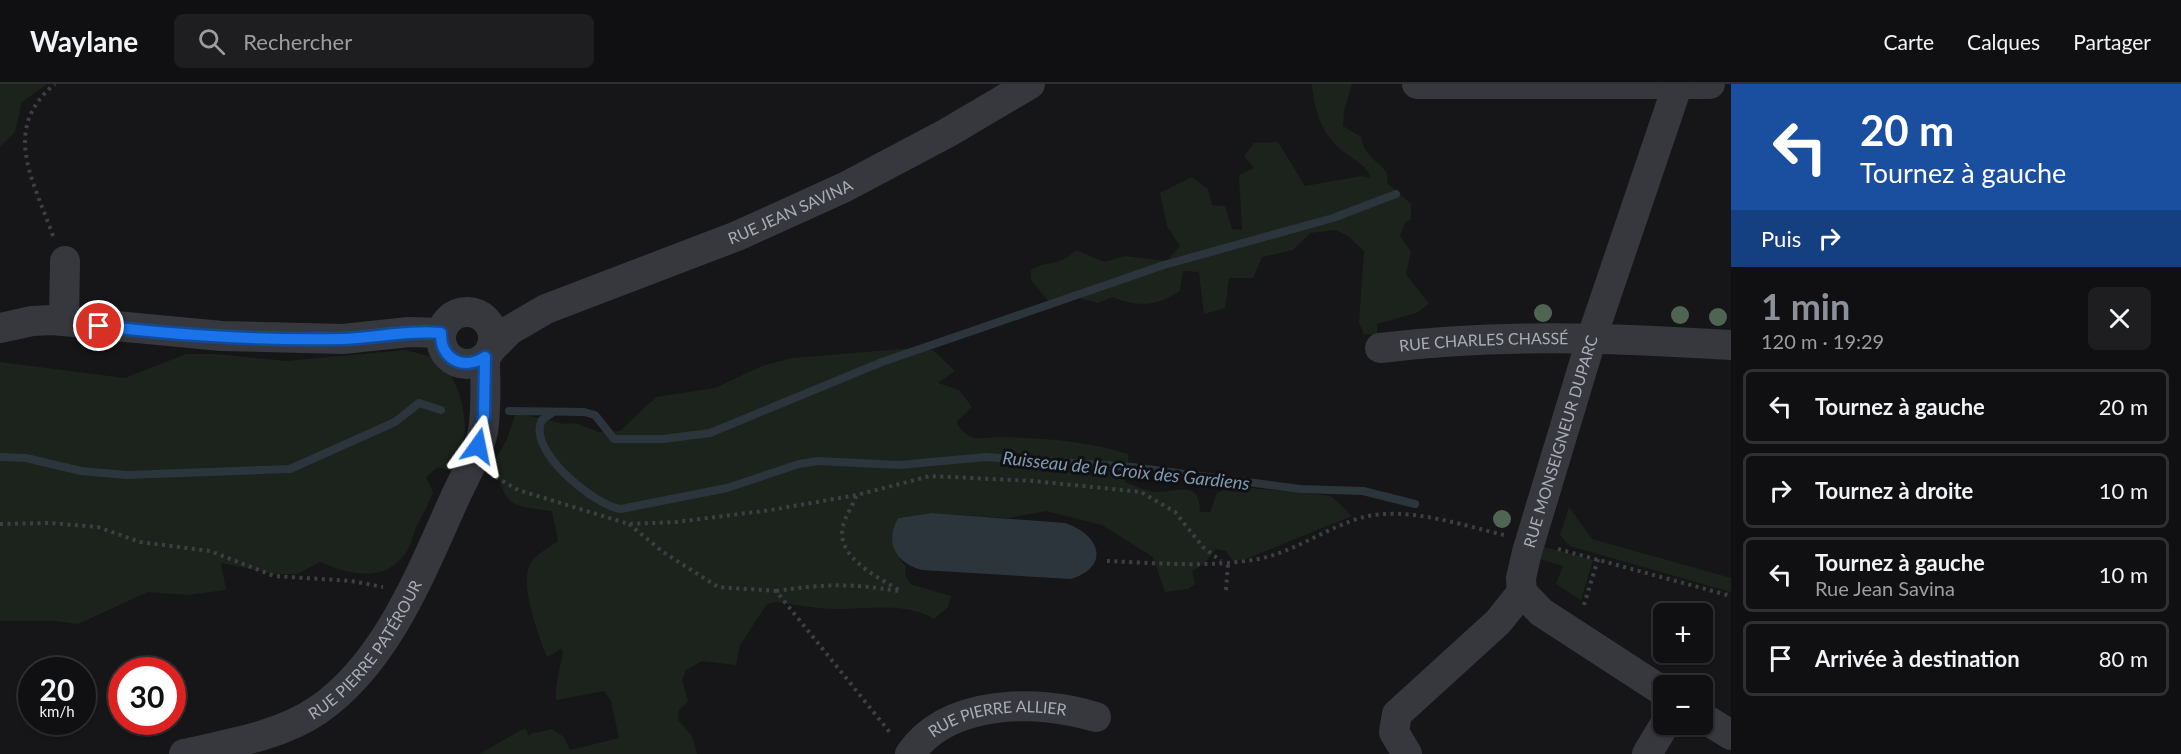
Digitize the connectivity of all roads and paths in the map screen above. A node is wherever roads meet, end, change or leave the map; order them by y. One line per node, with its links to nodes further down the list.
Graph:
1 (55, 84): 6 (path)
2 (1710, 84): 4 (street)
3 (1430, 85): 4 (street)
4 (1678, 85): 12 (street, RUE MONSEIGNEUR DUPARC)
5 (1031, 86): 7 (street, RUE JEAN SAVINA)
6 (60, 252): 9 (street)
7 (546, 309): 8 (street, RUE JEAN SAVINA); 15 (street, RUE JEAN SAVINA)
8 (481, 315): 11 (street); 15 (street)
9 (64, 321): 10 (street); 11 (street)
10 (0, 328)
11 (441, 333): 15 (street)
12 (1592, 337): 13 (street, RUE CHARLES CHASSÉ); 14 (street, RUE CHARLES CHASSÉ); 20 (street, RUE MONSEIGNEUR DUPARC)
13 (1731, 345)
14 (1380, 348)
15 (479, 356): 16 (street, RUE PIERRE PATÉROUR)
16 (471, 460): 19 (path); 26 (street, RUE PIERRE PATÉROUR)
17 (857, 495): 19 (path); 23 (path); 27 (path)
18 (0, 524): 26 (path)
19 (629, 524): 27 (path)
20 (1530, 542): 21 (path); 24 (path); 28 (street, RUE MONSEIGNEUR DUPARC)
21 (1598, 559): 29 (path); 30 (path)
22 (1107, 561): 23 (path)
23 (1221, 561): 24 (path)
24 (1228, 563): 25 (path)
25 (1226, 590)
26 (410, 591): 37 (street, RUE PIERRE PATÉROUR)
27 (776, 591): 36 (path)
28 (1522, 592): 30 (street); 38 (street)
29 (1731, 596)
30 (1568, 629): 31 (street)
31 (1653, 685)
32 (1096, 717): 36 (street, RUE PIERRE ALLIER)
33 (1713, 724): 35 (street)
34 (1658, 735): 39 (street)
35 (1731, 735)
36 (902, 745)
37 (184, 754)
38 (1407, 754)
39 (1647, 754)

